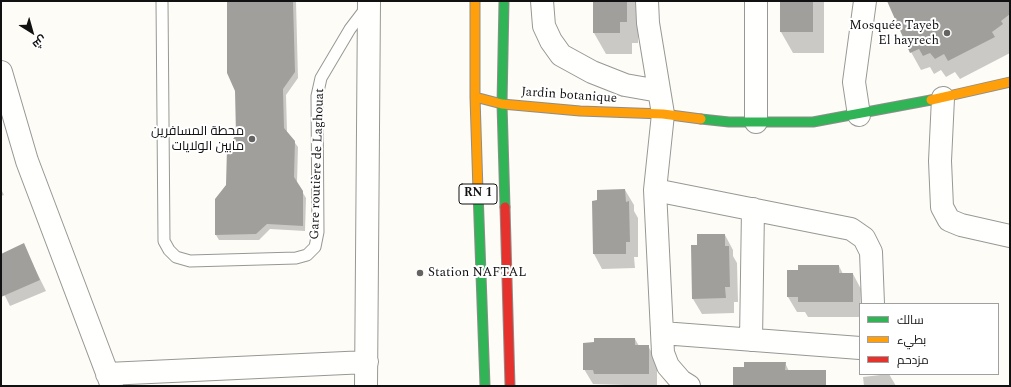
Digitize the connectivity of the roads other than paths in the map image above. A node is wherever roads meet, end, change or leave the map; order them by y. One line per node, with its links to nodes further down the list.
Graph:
1 (162, 1): 8 (lane, Gare routière de Laghouat)
2 (475, 1): 12 (main road, RN 1)
3 (504, 1): 14 (main road, RN 1)
4 (542, 1): 11 (street)
5 (647, 1): 11 (street)
6 (756, 1): 17 (street)
7 (865, 1): 16 (street)
8 (369, 3): 25 (street)
9 (1, 72): 26 (street)
10 (1010, 82): 13 (main road, Jardin botanique)
11 (659, 91): 15 (street)
12 (475, 97): 14 (main road, Jardin botanique); 28 (main road, RN 1)
13 (943, 98): 16 (main road, Jardin botanique); 20 (street)
14 (502, 104): 15 (main road, Jardin botanique); 29 (main road, RN 1)
15 (663, 114): 17 (main road, Jardin botanique); 18 (street)
16 (859, 115): 17 (main road, Jardin botanique)
17 (756, 122)
18 (655, 190): 19 (street); 22 (street)
19 (753, 209): 21 (street); 23 (street)
20 (1010, 236)
21 (873, 303)
22 (662, 333): 23 (street); 30 (street)
23 (751, 340): 24 (street)
24 (859, 348)
25 (367, 362): 26 (street); 27 (street)
26 (110, 380)
27 (366, 386)
28 (485, 386)
29 (510, 386)
30 (689, 386)

